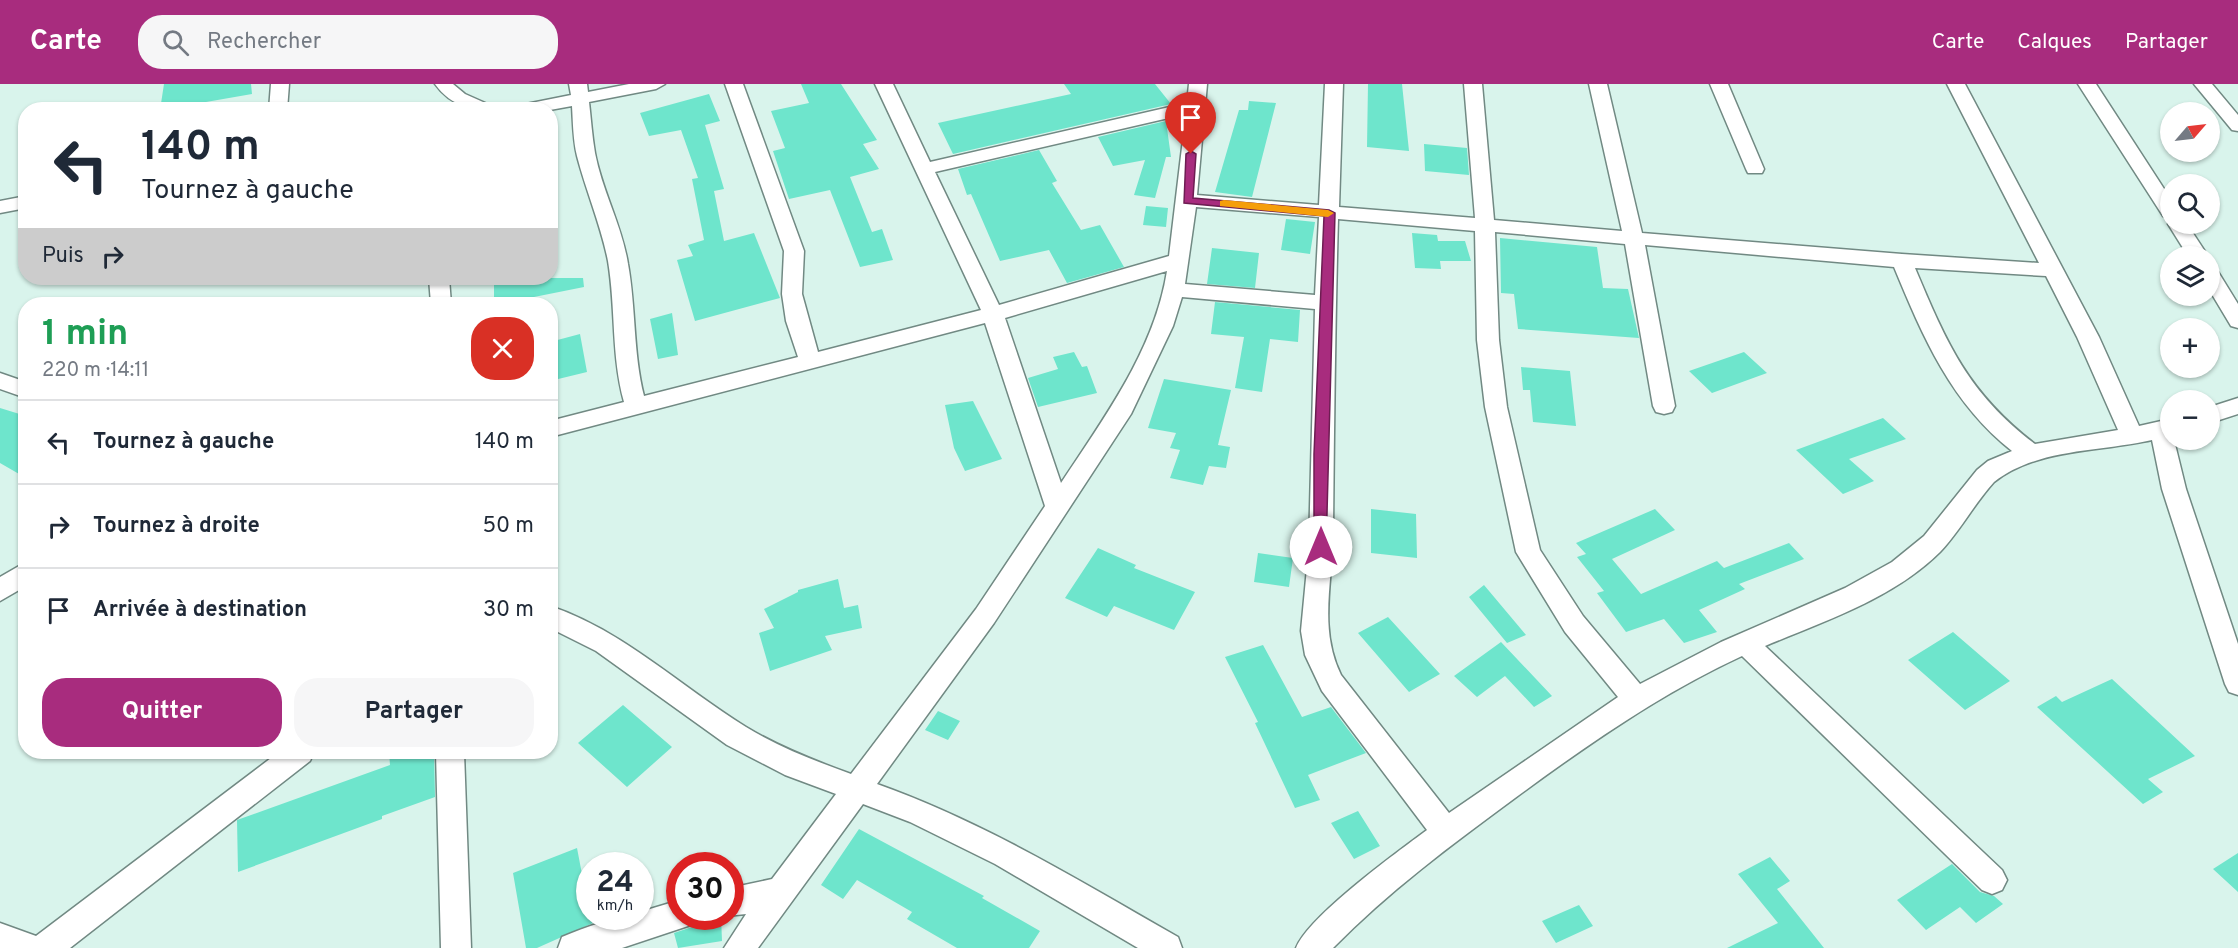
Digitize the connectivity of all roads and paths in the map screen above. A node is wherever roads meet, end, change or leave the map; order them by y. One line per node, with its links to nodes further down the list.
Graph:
1 (280, 84): 15 (street)
2 (444, 84): 16 (street)
3 (656, 84): 13 (street)
4 (734, 84): 36 (street)
5 (884, 84): 19 (street)
6 (1334, 84): 25 (street)
7 (1473, 84): 26 (street)
8 (1598, 84): 27 (street)
9 (1719, 84): 20 (street)
10 (1956, 84): 30 (street)
11 (2087, 84): 21 (street)
12 (2203, 84): 18 (street)
13 (579, 91): 17 (street); 41 (street)
14 (1196, 96): 19 (street); 22 (street)
15 (279, 102)
16 (465, 102)
17 (545, 102)
18 (2238, 126)
19 (924, 169): 34 (street)
20 (1755, 169)
21 (2160, 197)
22 (1188, 200): 25 (street); 28 (street)
23 (18, 204): 24 (street)
24 (0, 207)
25 (1329, 213): 26 (street); 33 (street)
26 (1485, 226): 27 (street); 54 (street)
27 (1634, 239): 29 (street); 39 (street)
28 (1179, 260): 31 (street); 34 (street)
29 (1902, 261): 30 (street); 47 (street)
30 (2052, 270): 45 (street)
31 (1174, 290): 33 (street); 48 (street)
32 (2220, 291): 35 (street)
33 (1325, 303): 58 (street)
34 (993, 314): 36 (street); 48 (street)
35 (2238, 321)
36 (811, 362): 41 (street)
37 (0, 381): 38 (street)
38 (18, 387)
39 (1664, 406)
40 (2238, 406): 42 (street)
41 (636, 407): 43 (street)
42 (2220, 412)
43 (558, 427)
44 (2160, 429): 45 (street)
45 (2132, 436): 47 (street)
46 (2169, 450): 53 (street)
47 (2031, 454): 52 (street)
48 (1058, 509): 57 (street)
49 (18, 578): 50 (street)
50 (0, 591)
51 (558, 620): 57 (street)
52 (1745, 644): 54 (street); 59 (street)
53 (2238, 684)
54 (1636, 699): 58 (street)
55 (291, 759): 65 (street)
56 (451, 759): 66 (street)
57 (856, 789): 60 (street); 69 (street)
58 (1446, 832): 70 (street)
59 (1992, 880)
60 (782, 891): 61 (street); 68 (street)
61 (744, 900)
62 (666, 919): 67 (street)
63 (0, 938): 64 (street)
64 (28, 948)
65 (45, 948)
66 (456, 948)
67 (573, 948)
68 (739, 948)
69 (1167, 948)
70 (1311, 948)

